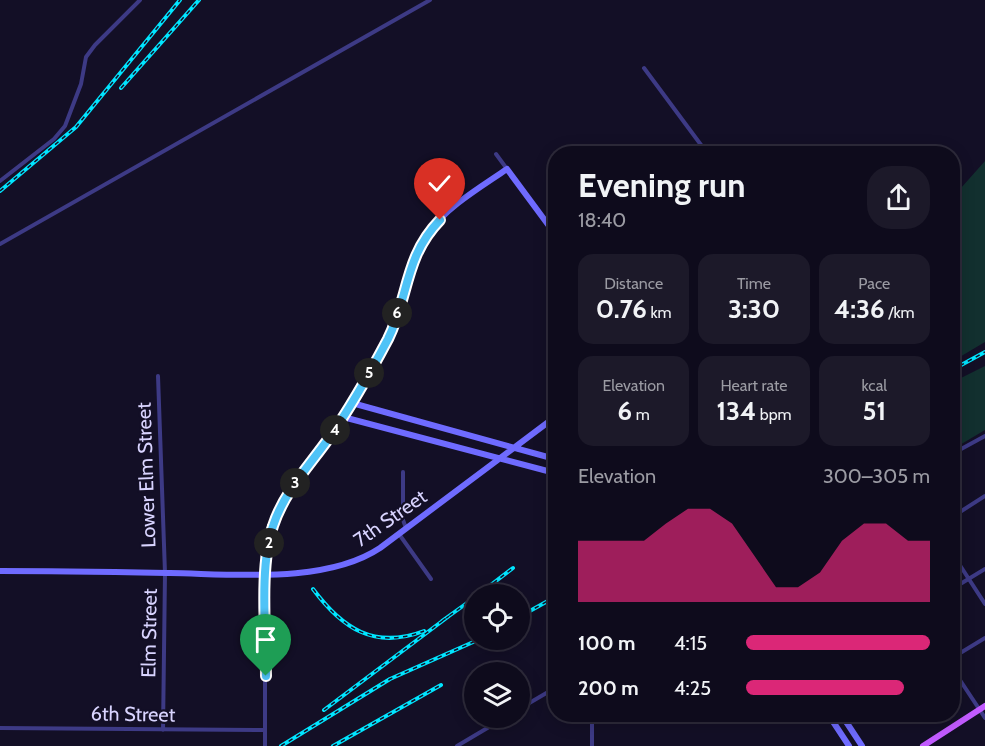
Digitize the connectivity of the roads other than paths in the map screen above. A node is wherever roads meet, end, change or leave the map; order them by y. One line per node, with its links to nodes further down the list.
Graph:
1 (140, 0): 7 (street)
2 (430, 0): 9 (street)
3 (644, 68): 4 (street)
4 (702, 146)
5 (496, 154): 6 (street)
6 (507, 168): 8 (street); 11 (street)
7 (0, 181)
8 (548, 224)
9 (0, 244)
10 (158, 376): 26 (street, Lower Elm Street)
11 (352, 403): 12 (street); 16 (street)
12 (343, 417): 17 (street); 27 (street)
13 (548, 422): 21 (street, 7th Street)
14 (985, 436): 15 (street)
15 (960, 450)
16 (548, 457)
17 (548, 471)
18 (403, 472): 21 (street)
19 (985, 496): 20 (street)
20 (960, 512)
21 (406, 529): 22 (street, 7th Street)
22 (399, 534): 27 (street, 7th Street); 28 (street)
23 (960, 565): 29 (street)
24 (985, 569): 29 (street)
25 (0, 571): 26 (street, 7th Street)
26 (165, 573): 27 (street, 7th Street); 46 (street, Elm Street)
27 (266, 574): 47 (street)
28 (430, 579)
29 (969, 579): 30 (street); 31 (street)
30 (960, 584)
31 (985, 604)
32 (985, 638): 33 (street)
33 (960, 653)
34 (960, 678): 37 (street)
35 (548, 692): 36 (street)
36 (530, 703)
37 (982, 707): 38 (street); 43 (main road)
38 (985, 718)
39 (592, 722): 51 (street)
40 (833, 722): 52 (street)
41 (847, 722): 53 (street)
42 (960, 722): 48 (main road)
43 (960, 722)
44 (0, 728): 46 (street, 6th Street)
45 (487, 728): 50 (street)
46 (163, 730): 47 (street, 6th Street)
47 (265, 730): 49 (street)
48 (925, 745)
49 (265, 746)
50 (457, 746)
51 (592, 746)
52 (849, 746)
53 (862, 746)

